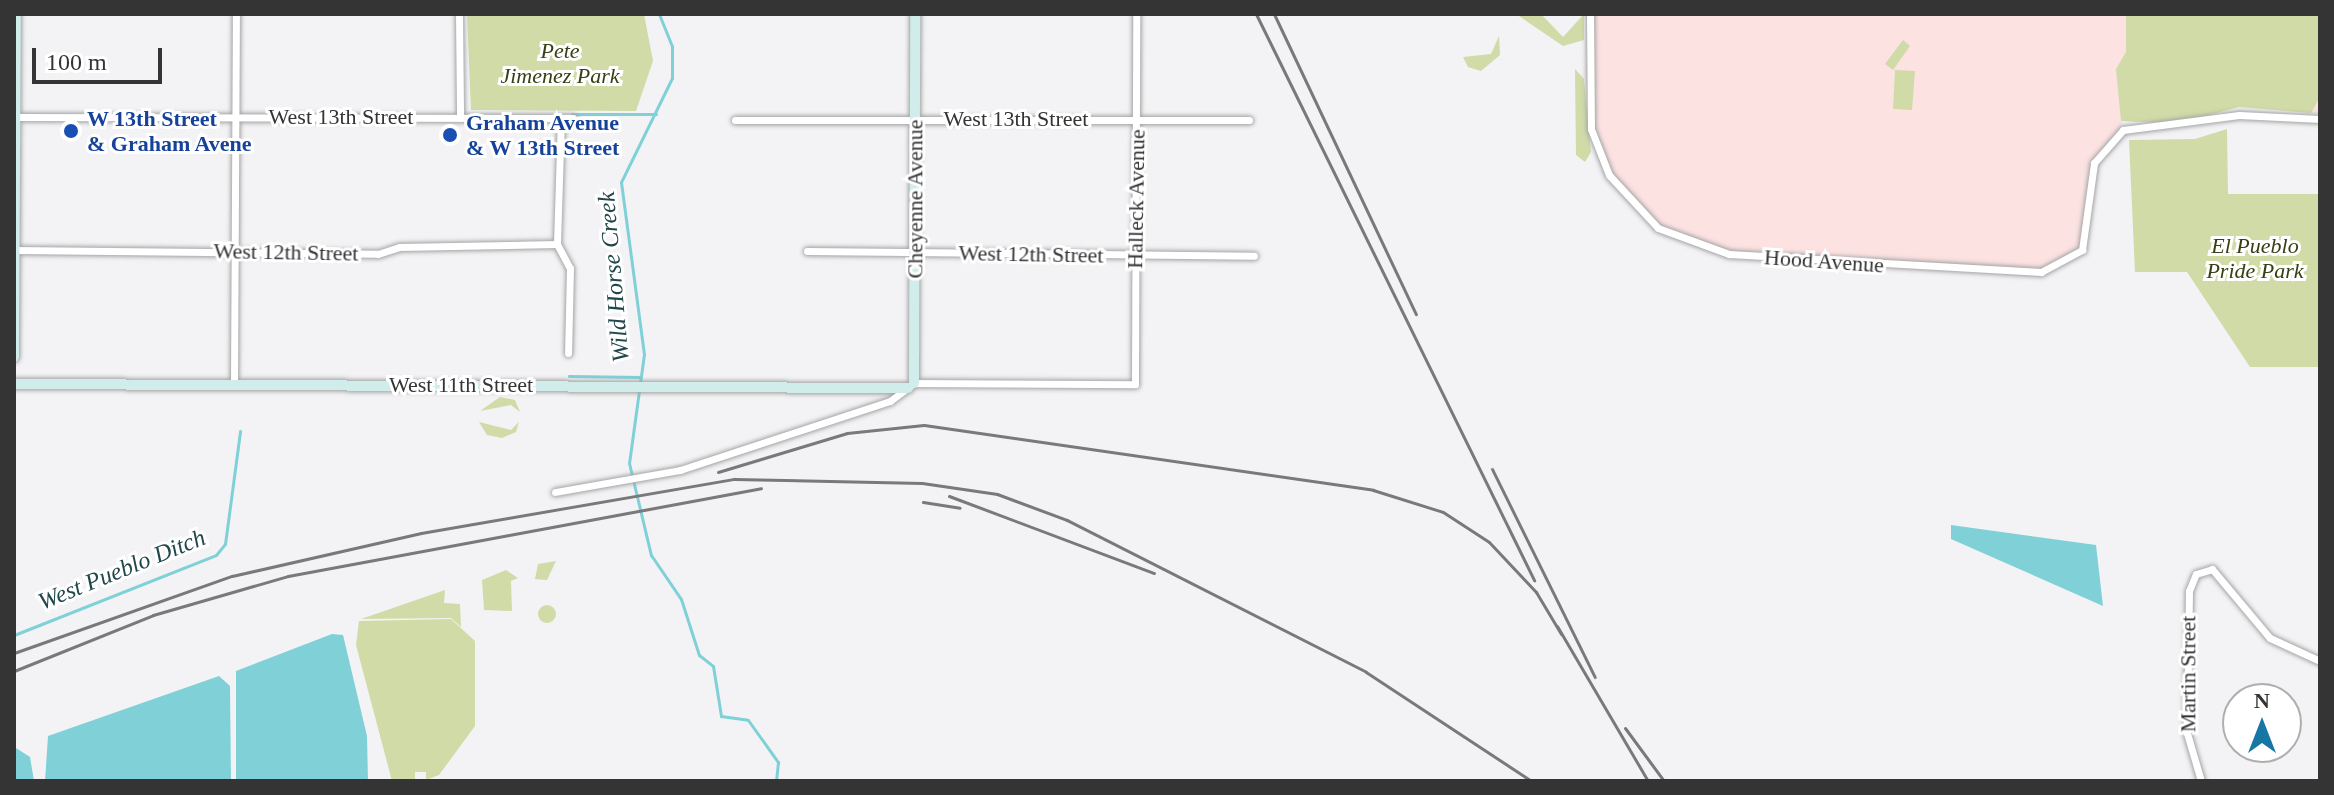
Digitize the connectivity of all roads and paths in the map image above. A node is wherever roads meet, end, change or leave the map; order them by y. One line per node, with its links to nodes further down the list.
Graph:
1 (16, 14): 7 (street)
2 (236, 14): 8 (street)
3 (459, 14): 9 (street)
4 (915, 14): 12 (street, Cheyenne Avenue)
5 (1136, 14): 13 (street, Halleck Avenue)
6 (1590, 14): 14 (street, Hood Avenue)
7 (15, 117): 8 (street, West 13th Street); 18 (street)
8 (236, 117): 9 (street, West 13th Street); 19 (street)
9 (460, 118): 10 (street, West 13th Street)
10 (561, 118): 11 (street, West 13th Street); 17 (street)
11 (573, 118)
12 (915, 119): 13 (street, West 13th Street); 15 (street, West 13th Street); 21 (street, Cheyenne Avenue)
13 (1137, 119): 16 (street, West 13th Street); 22 (street, Halleck Avenue)
14 (2320, 119)
15 (735, 120)
16 (1249, 120)
17 (557, 244): 19 (street, West 12th Street); 24 (street)
18 (15, 250): 19 (street, West 12th Street); 25 (street)
19 (233, 251): 27 (street)
20 (807, 251): 21 (street, West 12th Street)
21 (915, 252): 22 (street, West 12th Street); 29 (street, Cheyenne Avenue)
22 (1135, 255): 23 (street, West 12th Street); 28 (street, Halleck Avenue)
23 (1254, 256)
24 (568, 353)
25 (14, 357)
26 (14, 384): 27 (street, West 11th Street)
27 (234, 384): 29 (street, West 11th Street)
28 (1135, 384): 29 (street, West 11th Street)
29 (911, 385): 30 (street)
30 (555, 492)
31 (2320, 661): 32 (street, Martin Street)
32 (2201, 781)

